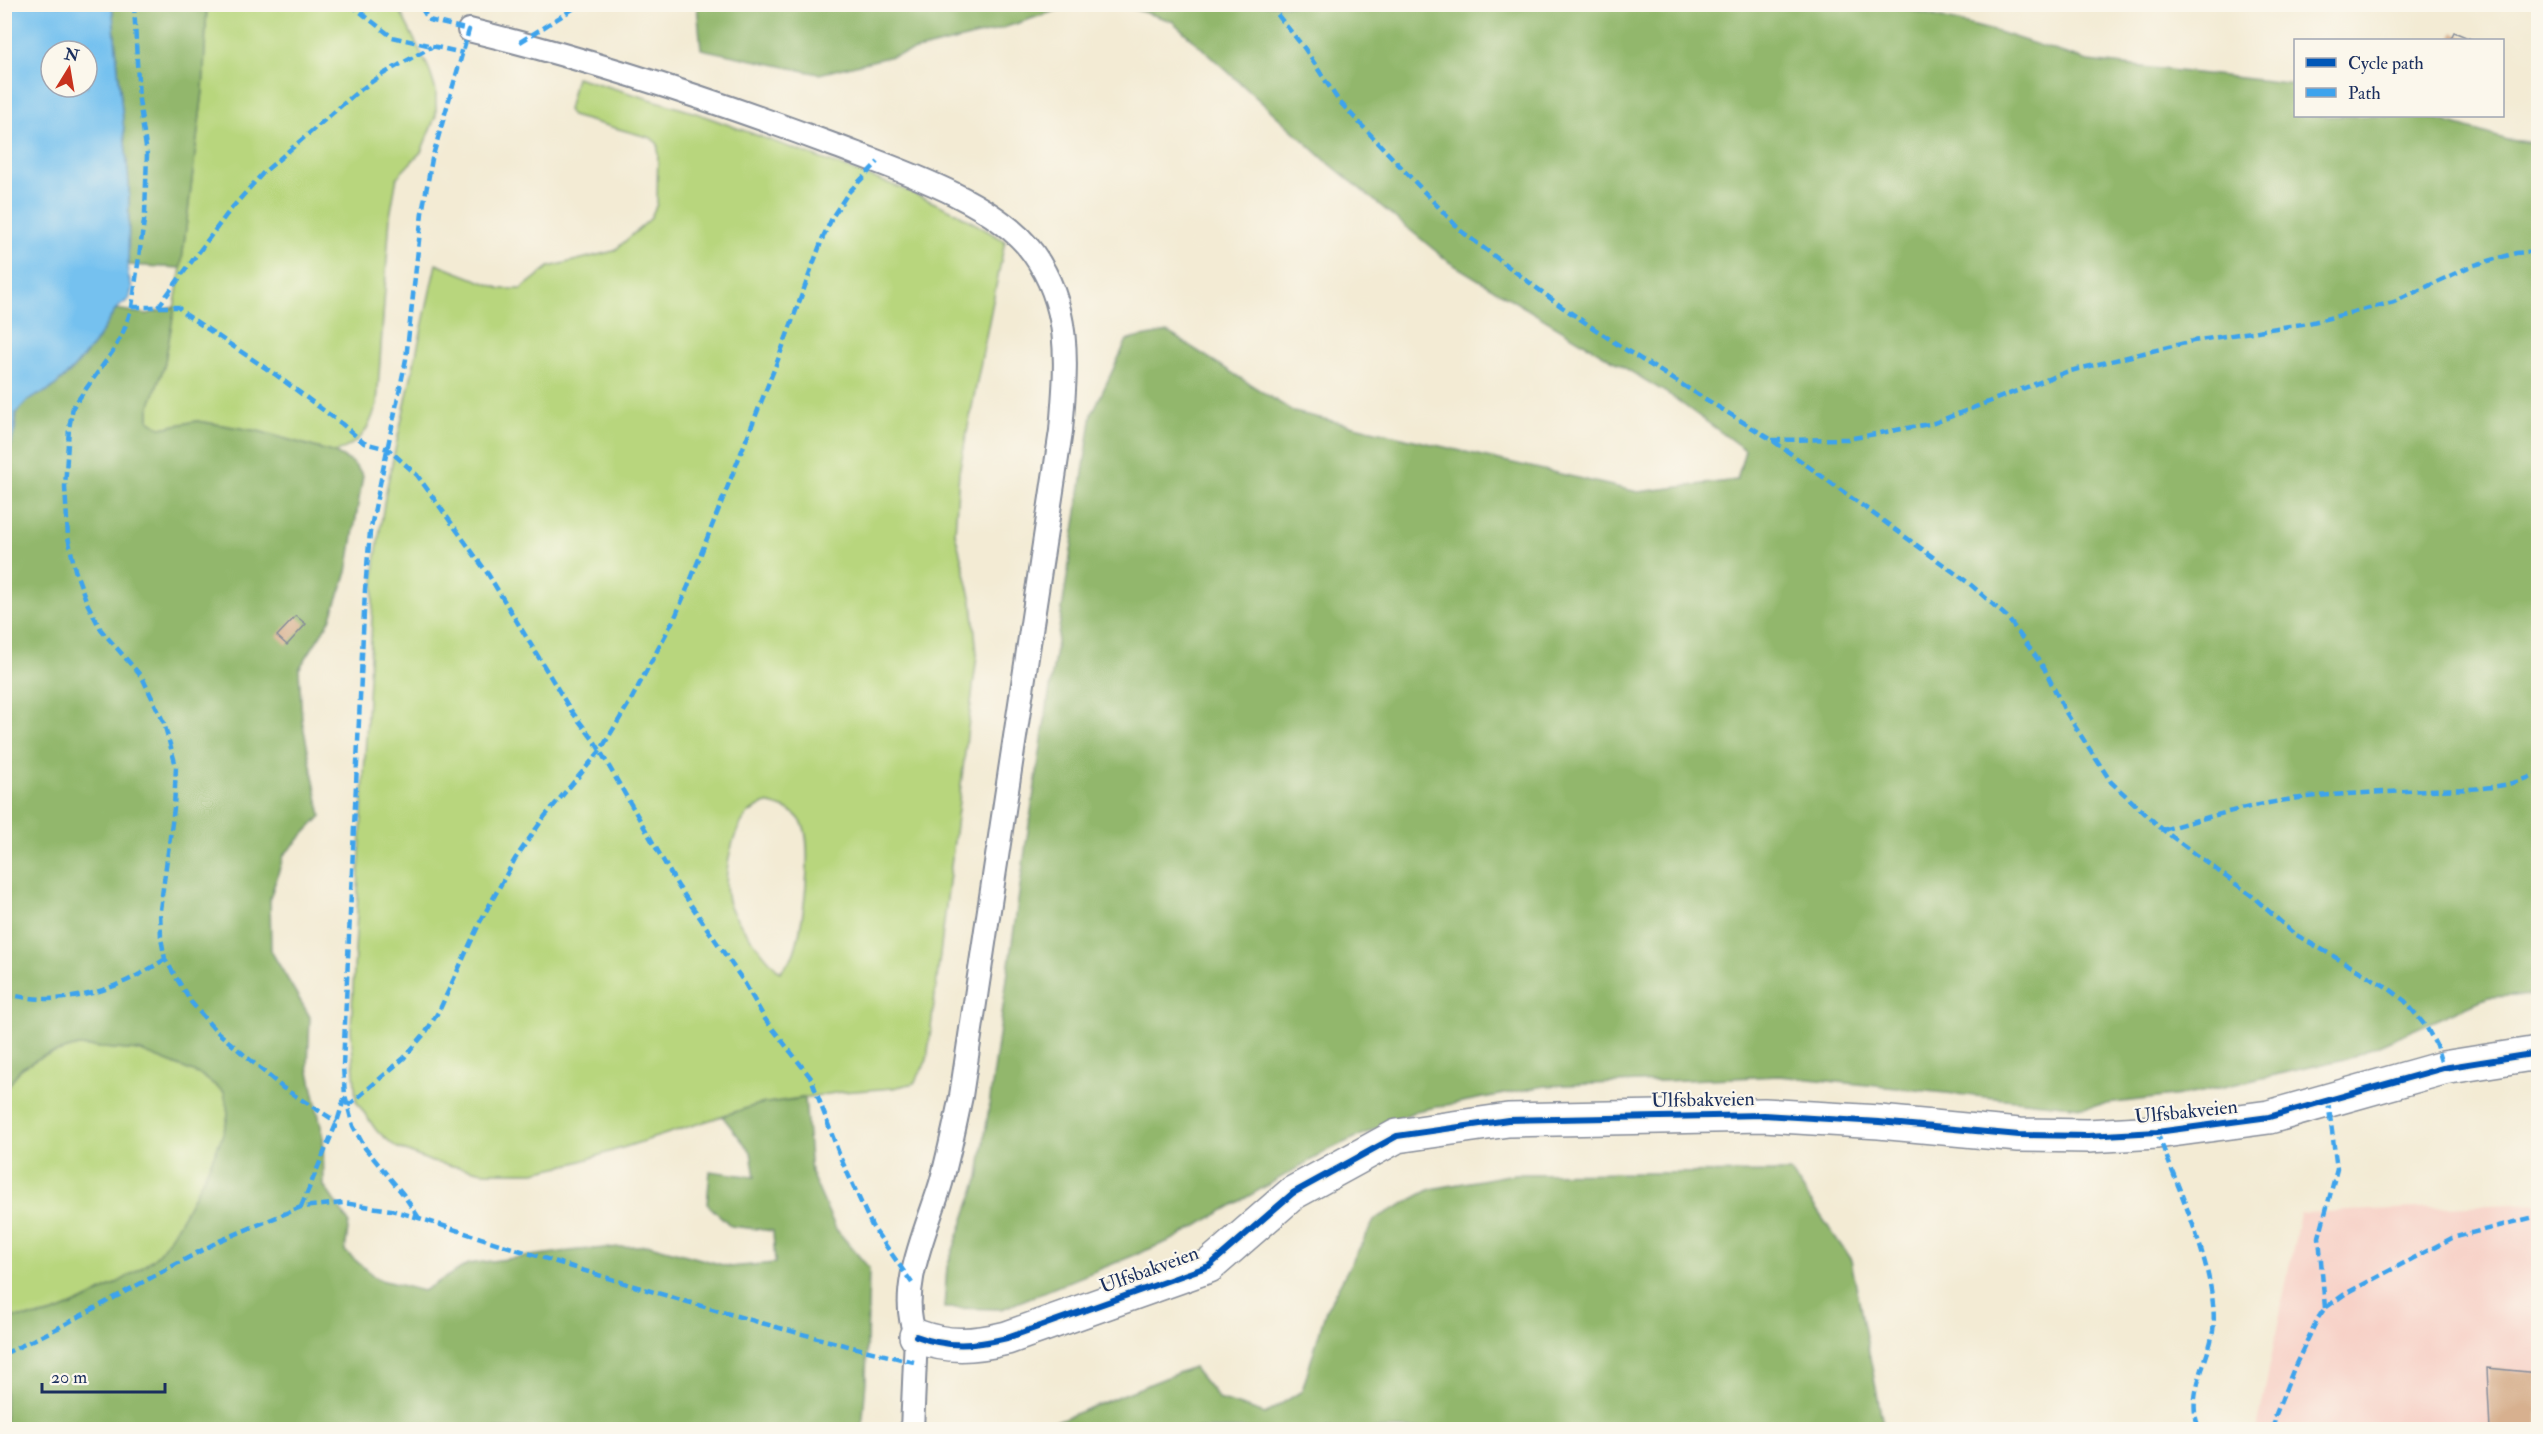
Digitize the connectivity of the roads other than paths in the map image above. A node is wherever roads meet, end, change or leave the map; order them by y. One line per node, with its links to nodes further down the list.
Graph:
1 (469, 30): 3 (lane)
2 (2538, 1053): 3 (street, Ulfsbakveien)
3 (916, 1336): 4 (lane)
4 (912, 1430)

